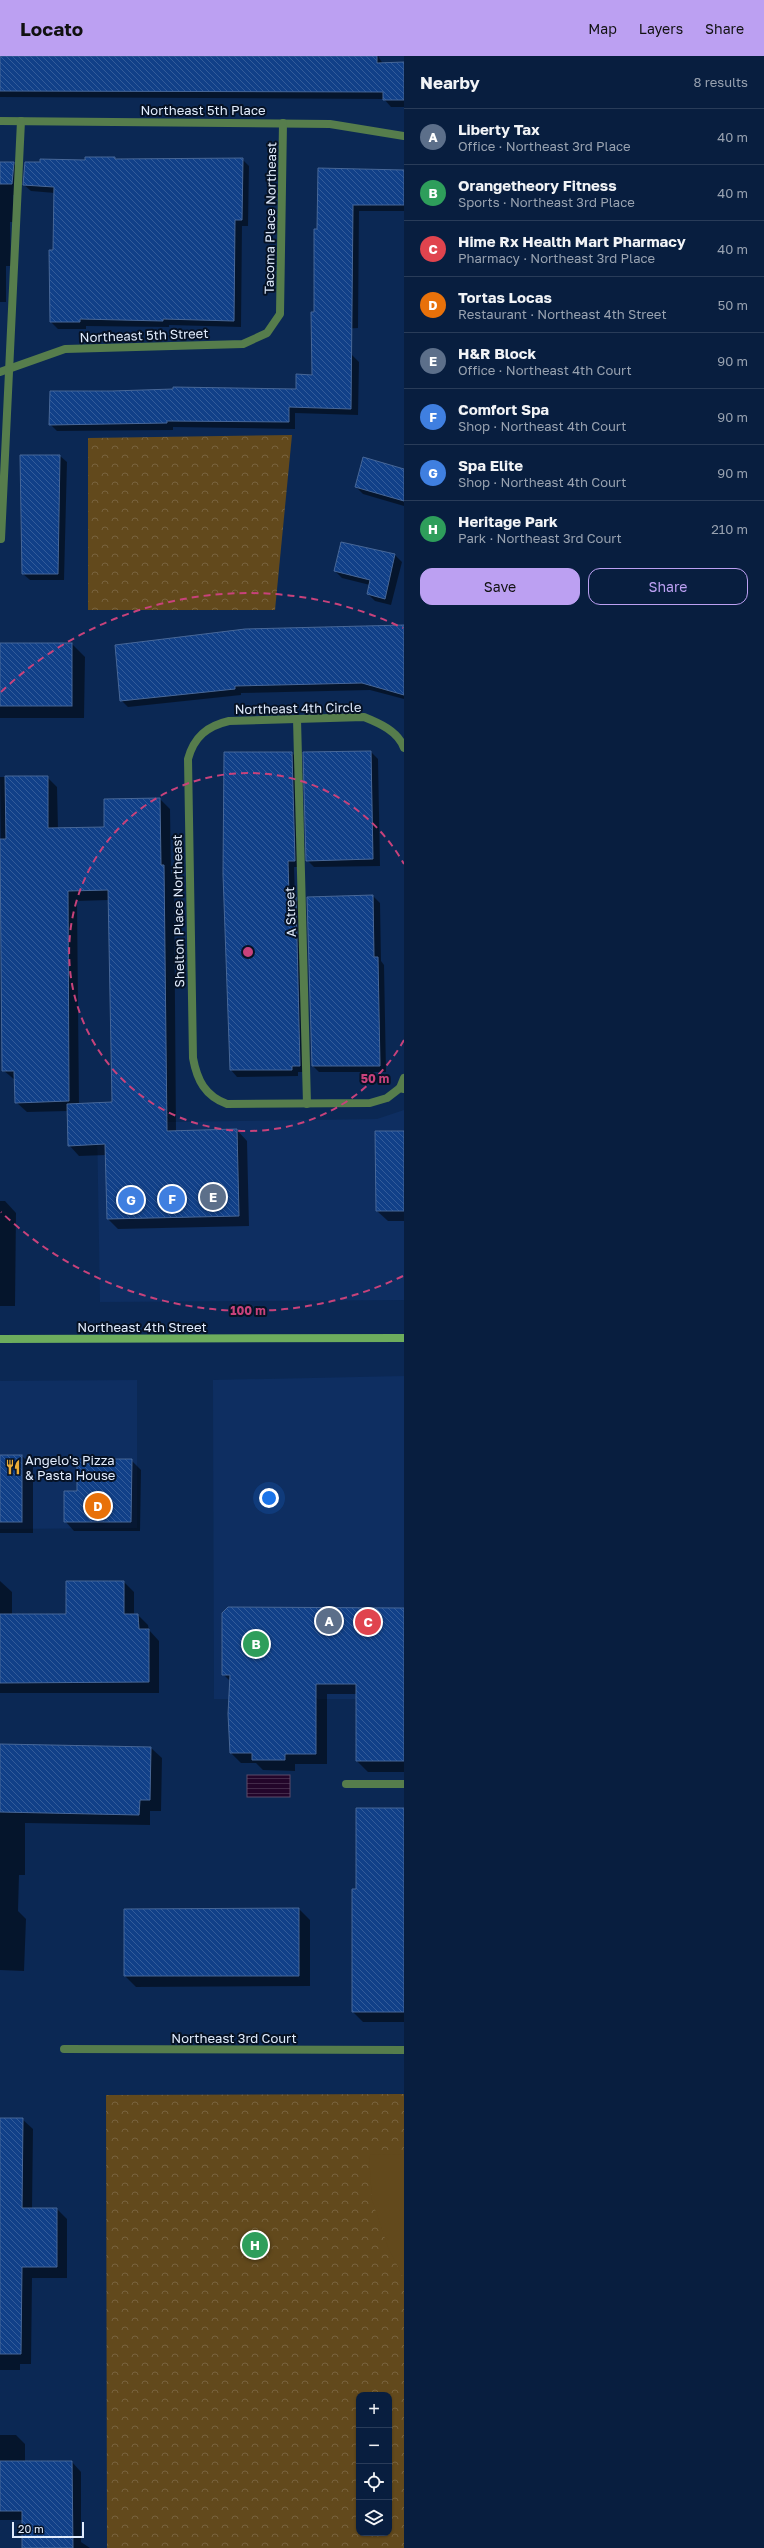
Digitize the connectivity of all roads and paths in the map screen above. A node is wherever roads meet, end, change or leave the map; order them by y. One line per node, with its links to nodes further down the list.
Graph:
1 (0, 121): 2 (street, Northeast 5th Place)
2 (21, 121): 3 (street, Northeast 5th Place); 6 (street)
3 (283, 123): 4 (street, Northeast 5th Place); 5 (street, Tacoma Place Northeast)
4 (404, 136)
5 (280, 314): 6 (street, Northeast 5th Street)
6 (10, 369): 7 (street, Northeast 5th Street); 8 (street)
7 (0, 372)
8 (0, 538)
9 (297, 719): 10 (street, Northeast 4th Circle); 11 (street, Northeast 4th Circle); 14 (street, A Street)
10 (201, 734): 14 (street, Shelton Place Northeast)
11 (404, 748)
12 (404, 1078): 13 (street)
13 (402, 1089): 14 (street)
14 (307, 1104)
15 (404, 1338): 16 (main road, Northeast 4th Street)
16 (0, 1340)
17 (346, 1784): 18 (street)
18 (404, 1784)
19 (64, 2049): 20 (street, Northeast 3rd Court)
20 (404, 2050)

